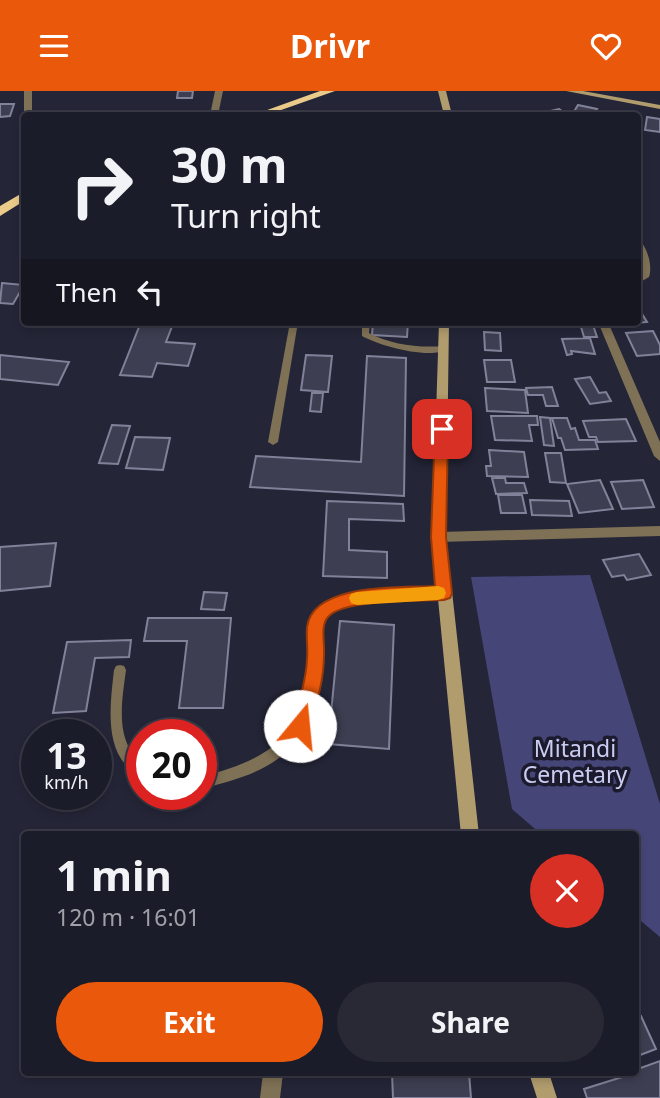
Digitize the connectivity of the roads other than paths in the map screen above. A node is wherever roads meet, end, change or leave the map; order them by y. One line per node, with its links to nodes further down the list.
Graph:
1 (28, 91): 7 (street)
2 (219, 91): 8 (street)
3 (330, 91): 9 (highway)
4 (442, 91): 10 (main road)
5 (569, 91): 6 (main road)
6 (660, 107)
7 (28, 112)
8 (215, 112)
9 (267, 112)
10 (447, 112)
11 (21, 198): 12 (highway)
12 (0, 212)
13 (641, 251): 14 (street)
14 (641, 278)
15 (293, 326): 20 (lane)
16 (366, 326): 19 (lane)
17 (444, 326): 19 (main road)
18 (605, 326): 21 (street)
19 (444, 349): 23 (main road)
20 (274, 442)
21 (660, 456)
22 (660, 531): 23 (street)
23 (439, 537): 24 (main road)
24 (444, 593): 27 (lane); 28 (main road)
25 (120, 670): 26 (lane)
26 (126, 753)
27 (217, 779)
28 (470, 831)
29 (273, 1076): 31 (street)
30 (540, 1076): 32 (main road)
31 (270, 1098)
32 (547, 1098)

